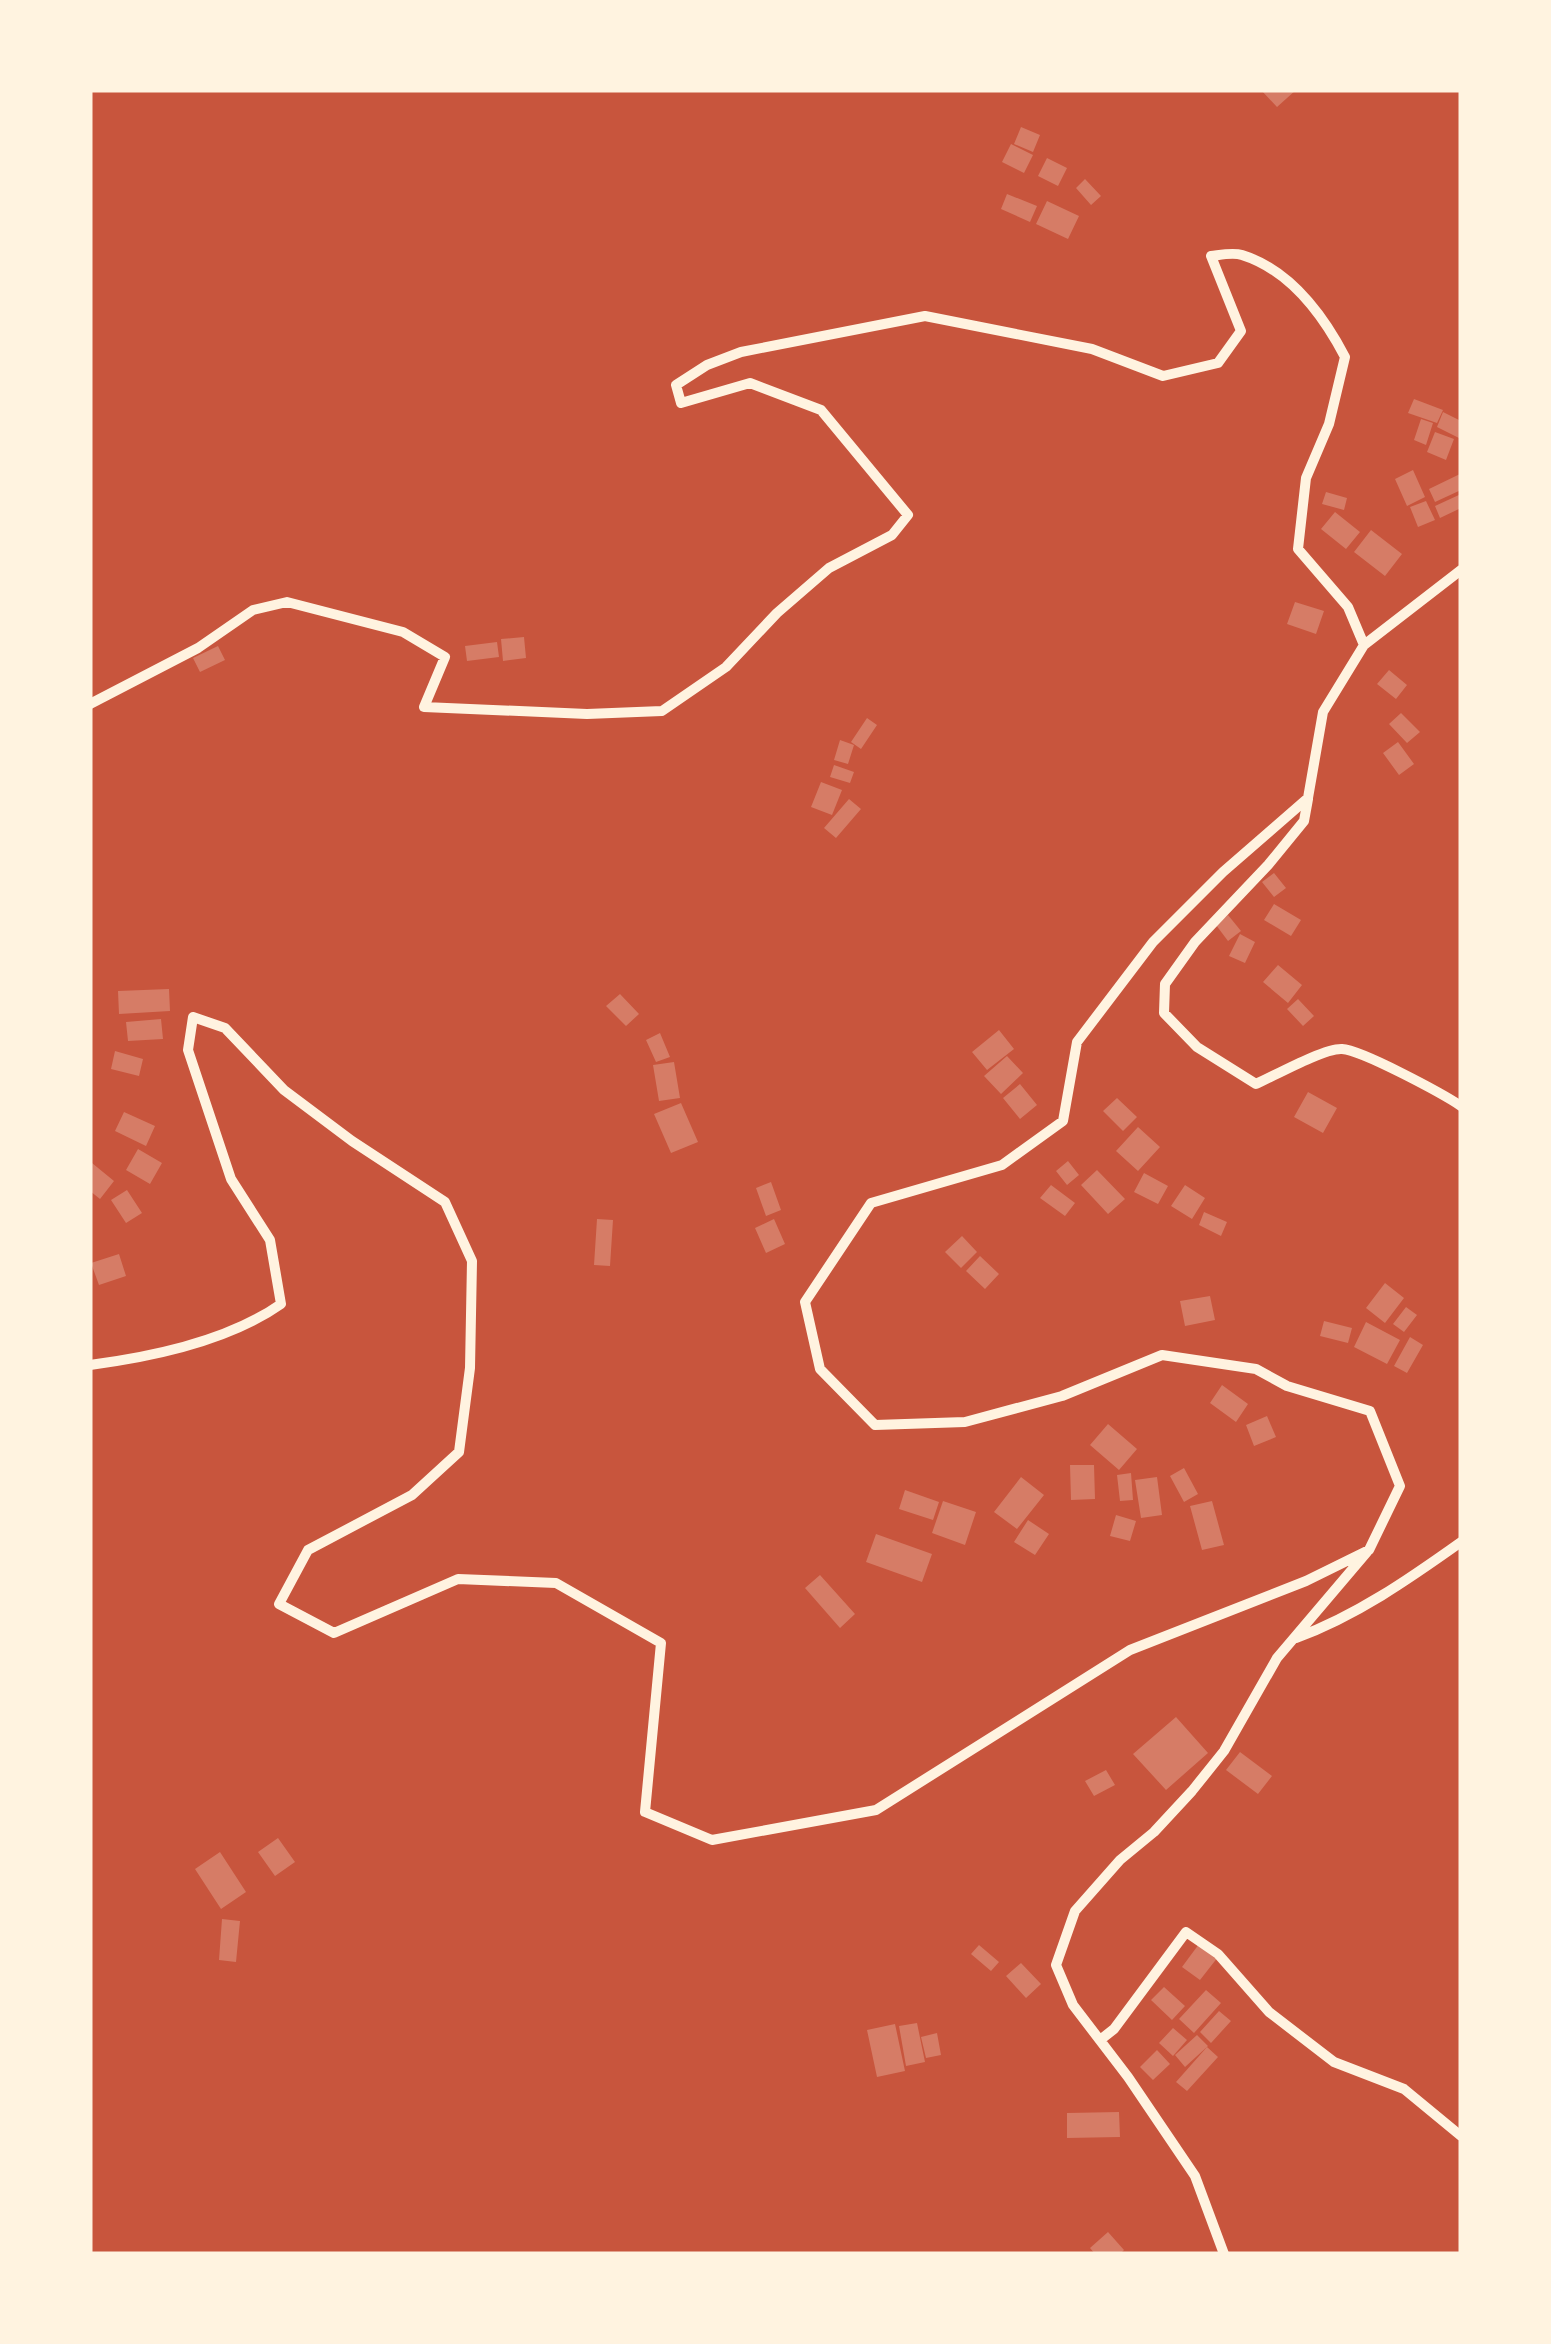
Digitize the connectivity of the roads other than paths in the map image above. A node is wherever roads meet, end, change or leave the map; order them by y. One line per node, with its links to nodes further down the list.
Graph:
1 (1461, 570): 2 (street)
2 (1364, 645): 3 (street); 4 (street)
3 (90, 704)
4 (1308, 798): 5 (street); 8 (street)
5 (1461, 1106)
6 (90, 1365): 8 (street)
7 (1461, 1542): 9 (street)
8 (1368, 1550): 9 (street)
9 (1295, 1638): 10 (street)
10 (1100, 2040): 11 (street); 12 (street)
11 (1461, 2136)
12 (1224, 2254)

